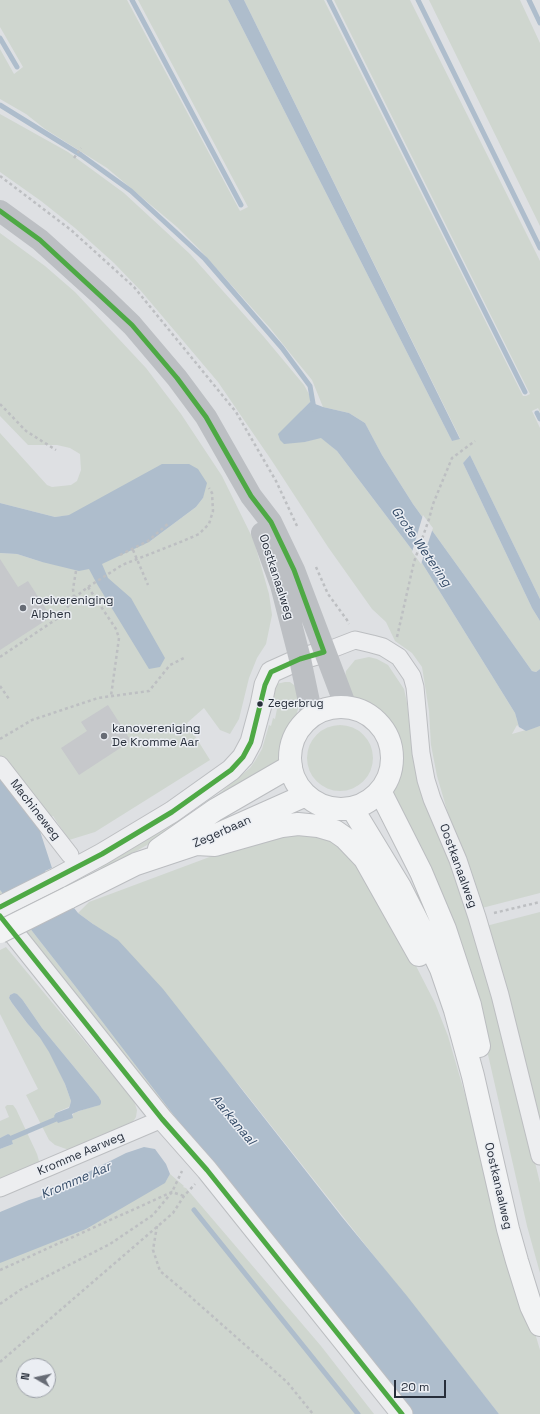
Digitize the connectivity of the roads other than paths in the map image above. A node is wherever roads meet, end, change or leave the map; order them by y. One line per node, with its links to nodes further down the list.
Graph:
1 (0, 211): 2 (main road, Oostkanaalweg)
2 (251, 496): 3 (main road, Oostkanaalweg); 4 (main road, Oostkanaalweg)
3 (324, 652): 4 (street, Oostkanaalweg); 5 (main road, Oostkanaalweg); 20 (street, Oostkanaalweg)
4 (300, 659): 6 (main road, Oostkanaalweg); 15 (street)
5 (346, 707): 6 (main road); 9 (main road)
6 (312, 716): 8 (main road)
7 (0, 765): 13 (street, Machineweg)
8 (291, 766): 10 (main road); 14 (main road, Zegerbaan)
9 (380, 791): 11 (main road); 22 (main road, Oostkanaalweg)
10 (306, 795): 11 (main road); 12 (main road, Zegerbaan)
11 (352, 808): 18 (main road, Oostkanaalweg)
12 (196, 844): 14 (main road, Zegerbaan); 18 (main road)
13 (70, 855)
14 (136, 864): 17 (main road, Zegerbaan, bridge)
15 (0, 907)
16 (0, 916): 19 (street)
17 (0, 932)
18 (472, 1076): 23 (main road, Oostkanaalweg)
19 (162, 1119): 21 (street, Kromme Aarweg); 24 (street)
20 (540, 1156)
21 (0, 1188)
22 (540, 1295)
23 (540, 1325)
24 (402, 1414)

